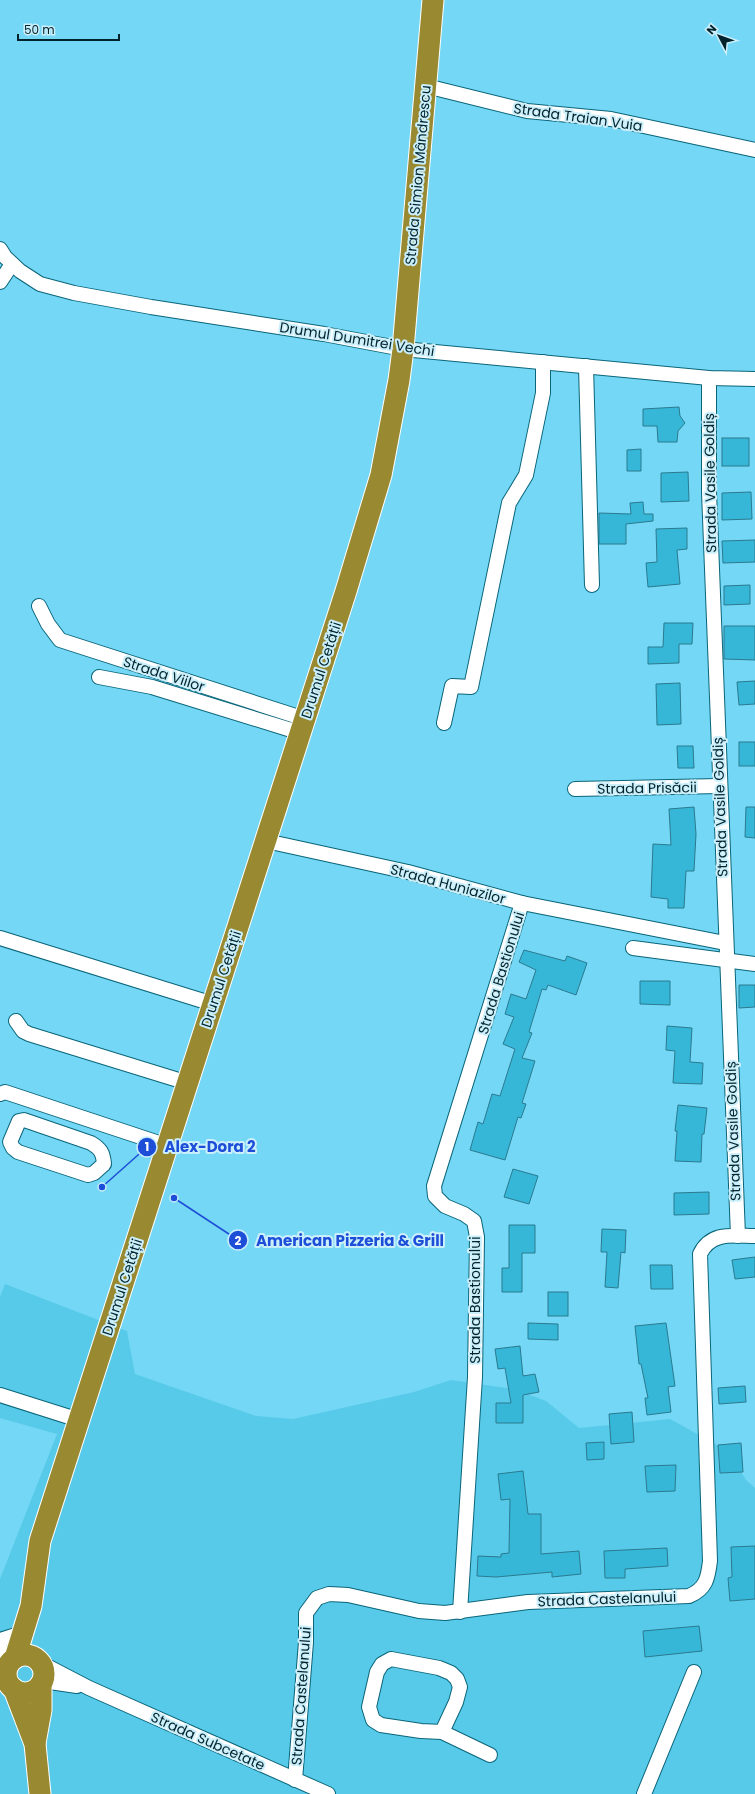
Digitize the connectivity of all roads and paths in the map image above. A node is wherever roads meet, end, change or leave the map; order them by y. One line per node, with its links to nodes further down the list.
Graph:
1 (433, 0): 2 (highway, Strada Simion Mândrescu)
2 (426, 86): 3 (street, Strada Traian Vuia); 7 (highway, Strada Simion Mândrescu)
3 (755, 150)
4 (0, 249): 5 (street, Drumul Dumitrei Vechi)
5 (12, 264): 6 (street); 7 (street, Drumul Dumitrei Vechi)
6 (0, 282)
7 (403, 349): 8 (street, Drumul Dumitrei Vechi); 16 (highway, Drumul Cetății)
8 (543, 362): 9 (street, Drumul Dumitrei Vechi); 15 (street)
9 (586, 366): 10 (street, Drumul Dumitrei Vechi); 12 (street)
10 (710, 378): 11 (street, Drumul Dumitrei Vechi); 17 (street, Strada Vasile Goldiș)
11 (755, 379)
12 (592, 585)
13 (39, 606): 16 (street, Strada Viilor)
14 (99, 677): 16 (street)
15 (444, 723)
16 (303, 726): 19 (highway, Drumul Cetății)
17 (719, 786): 18 (street, Strada Prisăcii); 22 (street, Strada Vasile Goldiș)
18 (575, 789)
19 (266, 841): 20 (street, Strada Huniazilor); 26 (highway, Drumul Cetății)
20 (522, 903): 22 (street, Strada Huniazilor); 37 (street, Strada Bastionului)
21 (0, 938): 26 (street)
22 (725, 942): 24 (street, Strada Vasile Goldiș)
23 (633, 948): 24 (street)
24 (726, 961): 25 (street); 32 (street, Strada Vasile Goldiș)
25 (755, 964)
26 (213, 1004): 28 (highway, Drumul Cetății)
27 (16, 1021): 28 (street)
28 (188, 1083): 30 (highway, Drumul Cetății)
29 (0, 1094): 30 (street)
30 (168, 1146): 35 (highway, Drumul Cetății)
31 (104, 1164): 31 (street)
32 (738, 1236): 33 (street, Strada Castelanului); 37 (street, Strada Castelanului)
33 (755, 1236)
34 (0, 1395): 35 (street)
35 (79, 1420): 36 (highway, Drumul Cetății)
36 (31, 1606): 38 (highway, Drumul Cetății); 41 (highway, Drumul Cetății)
37 (460, 1612): 47 (street, Strada Castelanului)
38 (22, 1633): 39 (street); 40 (highway, Drumul Cetății)
39 (0, 1640)
40 (9, 1655): 41 (highway); 43 (highway, Drumul Cetății)
41 (40, 1672): 43 (highway); 45 (highway, Drumul Cetății); 47 (street, Strada Subcetate)
42 (694, 1672): 50 (street)
43 (14, 1689): 45 (highway, Drumul Cetății)
44 (442, 1732): 44 (street); 46 (street)
45 (35, 1744): 48 (highway, Drumul Cetății)
46 (490, 1755)
47 (295, 1780): 49 (street, Strada Subcetate)
48 (40, 1794)
49 (328, 1794)
50 (644, 1794)

